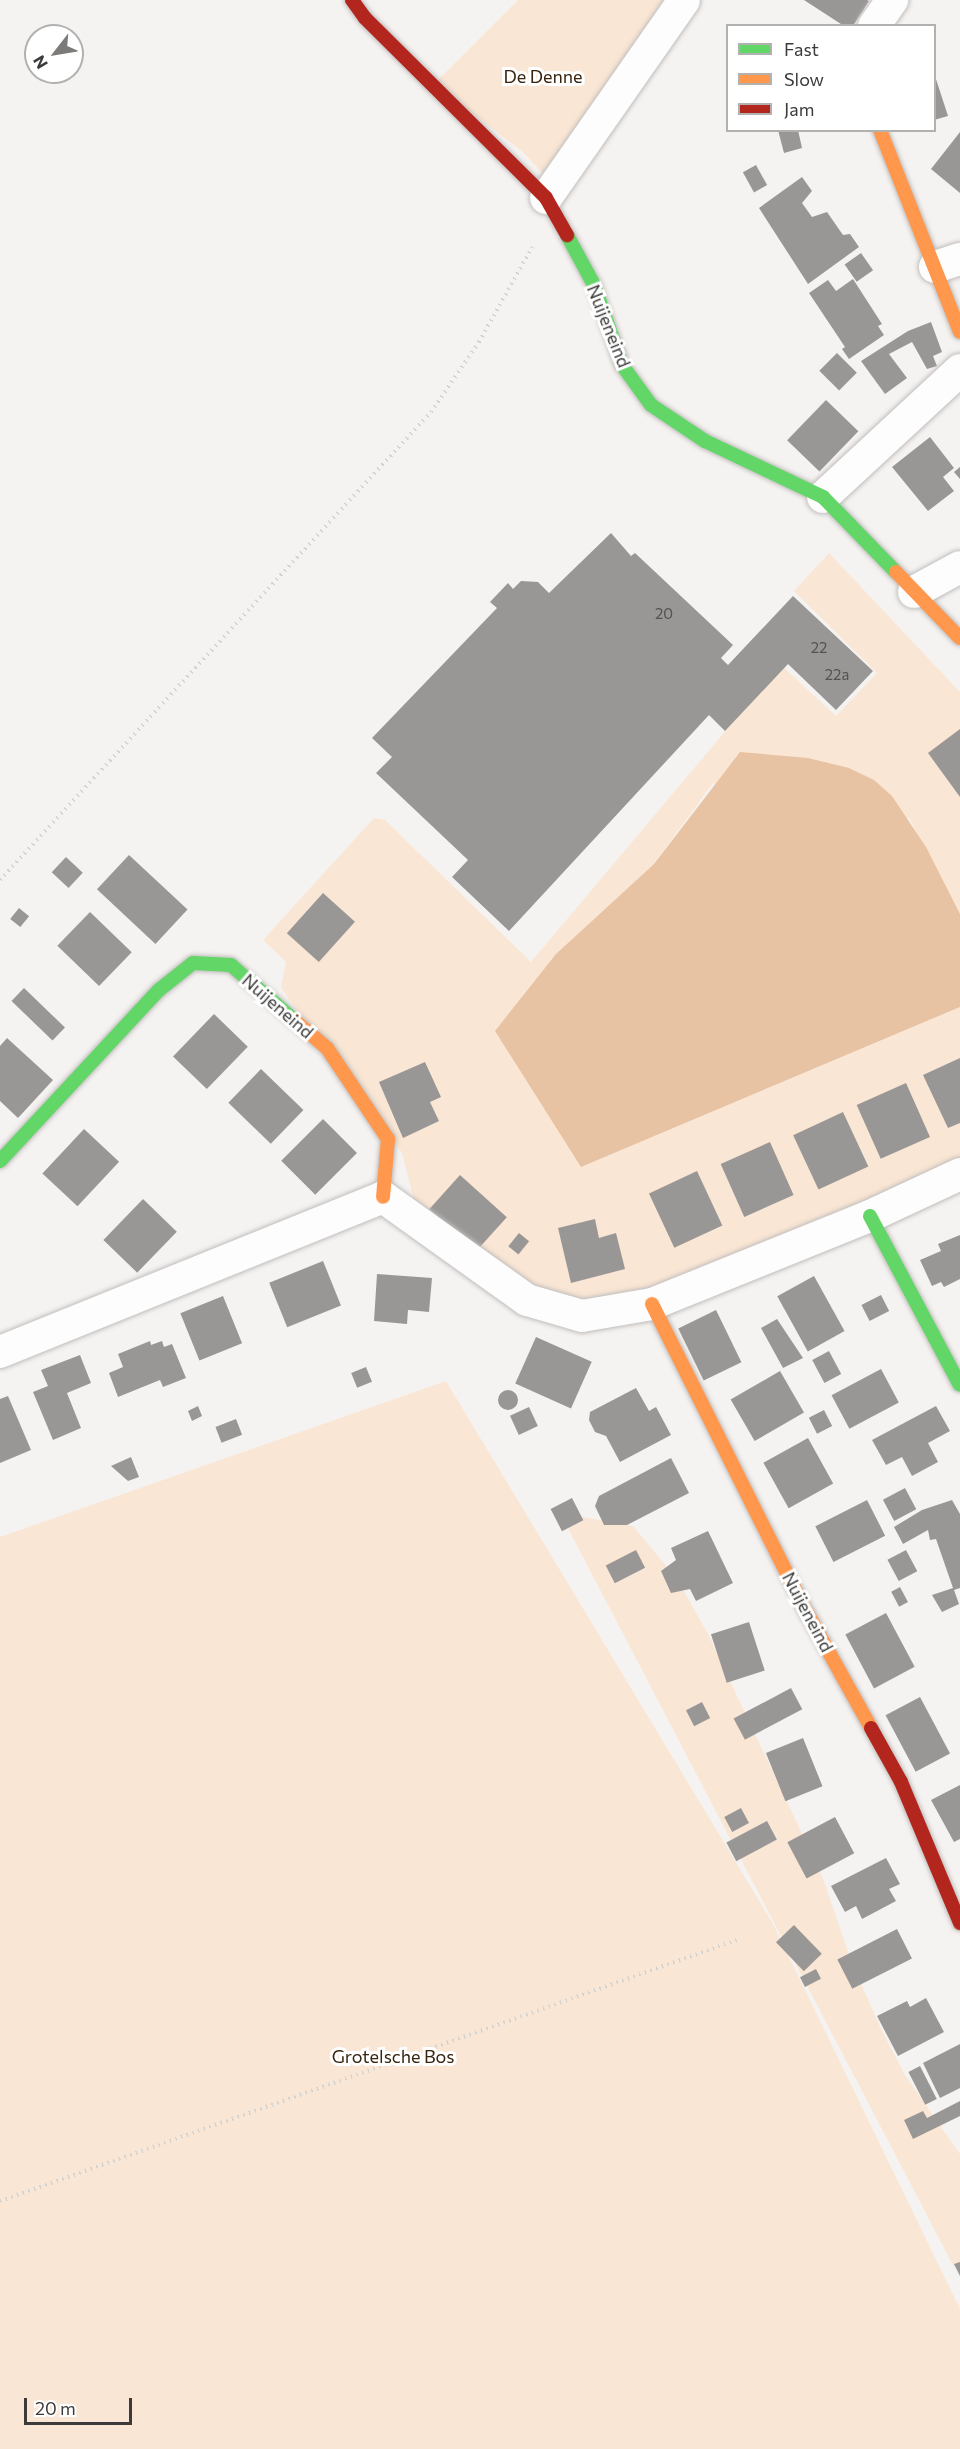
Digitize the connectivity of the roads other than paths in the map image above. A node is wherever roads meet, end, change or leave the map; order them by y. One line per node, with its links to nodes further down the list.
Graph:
1 (352, 0): 6 (street, Nuijeneind)
2 (684, 0): 6 (street)
3 (892, 0): 4 (street)
4 (875, 24)
5 (881, 132): 7 (street)
6 (546, 198): 10 (street, Nuijeneind)
7 (948, 263): 8 (street)
8 (960, 332)
9 (960, 370): 10 (street)
10 (823, 497): 12 (street, Nuijeneind)
11 (960, 567): 12 (street)
12 (914, 592): 13 (street, Nuijeneind)
13 (960, 638)
14 (0, 1161): 16 (street, Nuijeneind)
15 (960, 1174): 17 (street)
16 (383, 1197): 18 (street); 19 (street)
17 (870, 1216): 18 (street); 20 (street)
18 (652, 1304): 21 (street, Nuijeneind)
19 (0, 1352)
20 (960, 1384)
21 (960, 1923)

